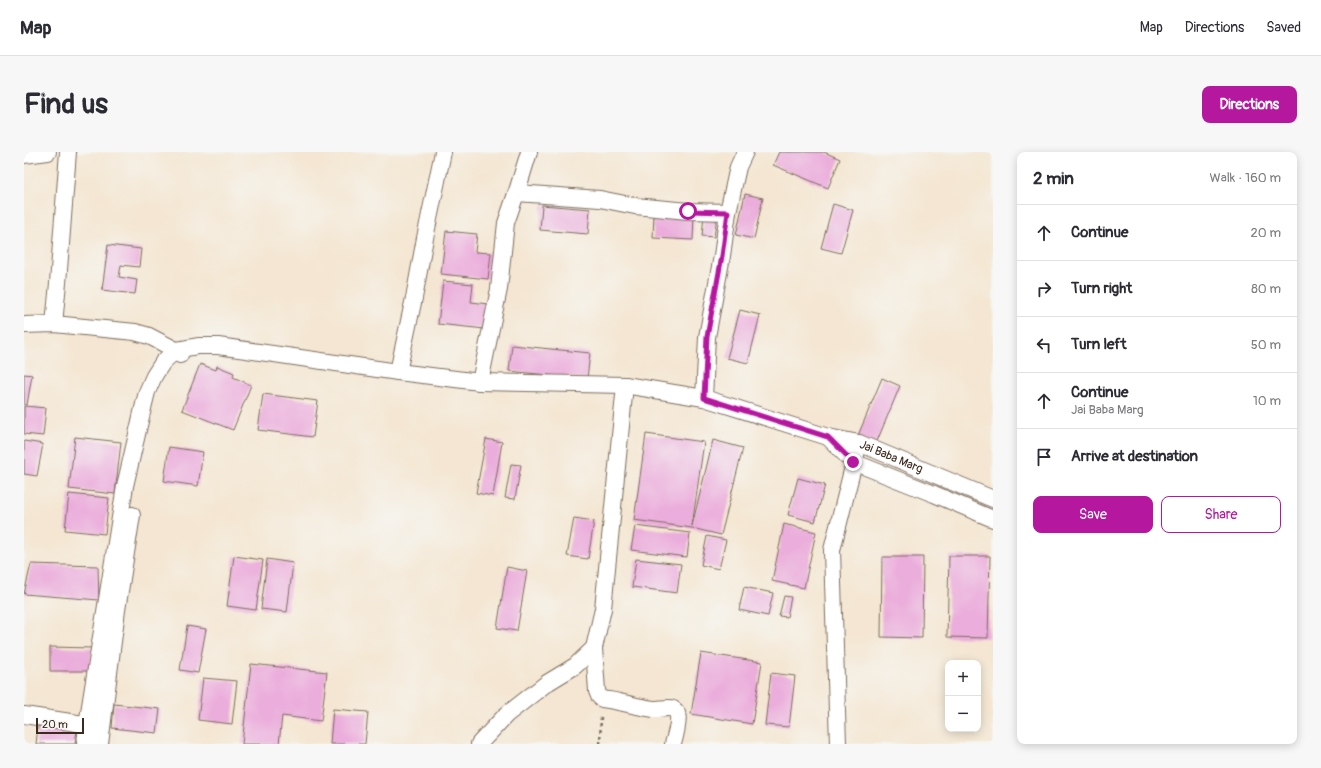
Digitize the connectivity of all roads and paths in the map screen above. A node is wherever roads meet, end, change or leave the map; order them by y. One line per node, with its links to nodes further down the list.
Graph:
1 (48, 152): 6 (street)
2 (68, 152): 9 (street)
3 (443, 152): 12 (street)
4 (529, 152): 7 (street)
5 (745, 152): 8 (street)
6 (24, 155)
7 (517, 193): 8 (street); 13 (street)
8 (728, 212): 15 (street)
9 (54, 324): 10 (street); 11 (street)
10 (24, 325)
11 (180, 352): 12 (street); 26 (street)
12 (398, 372): 13 (street)
13 (480, 382): 14 (street)
14 (625, 385): 15 (street); 23 (street)
15 (704, 398): 16 (street)
16 (828, 437): 17 (street, Jai Baba Marg); 18 (street, Jai Baba Marg)
17 (859, 443): 18 (street); 19 (street, Jai Baba Marg)
18 (853, 462): 20 (street, Jai Baba Marg); 32 (street)
19 (945, 479): 20 (street); 21 (street, Jai Baba Marg)
20 (937, 495): 22 (street, Jai Baba Marg)
21 (993, 499)
22 (993, 518)
23 (594, 648): 24 (street); 29 (street)
24 (602, 698): 30 (path); 31 (street)
25 (24, 715): 26 (street)
26 (94, 726): 27 (street); 28 (street)
27 (85, 744)
28 (100, 744)
29 (479, 744)
30 (600, 744)
31 (673, 744)
32 (838, 744)

